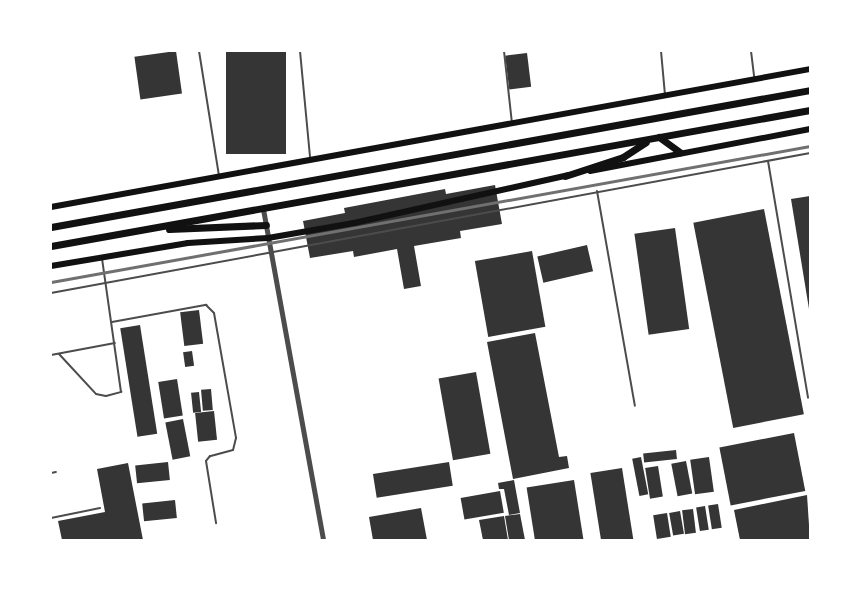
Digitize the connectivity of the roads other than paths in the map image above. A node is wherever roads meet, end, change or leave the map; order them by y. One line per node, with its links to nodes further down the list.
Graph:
1 (199, 51): 19 (lane)
2 (300, 51): 16 (lane)
3 (504, 51): 11 (lane)
4 (661, 51): 9 (lane)
5 (751, 51): 7 (lane)
6 (810, 69): 7 (main road)
7 (754, 77): 9 (main road)
8 (810, 90): 24 (highway)
9 (665, 95): 11 (main road)
10 (810, 110): 13 (highway)
11 (512, 123): 16 (main road)
12 (810, 129): 14 (main road)
13 (655, 138): 14 (highway); 18 (highway); 22 (highway)
14 (681, 152): 18 (main road)
15 (810, 153): 17 (lane)
16 (311, 160): 19 (main road)
17 (768, 161): 20 (lane); 37 (lane)
18 (565, 176): 26 (main road)
19 (219, 177): 21 (main road)
20 (597, 191): 28 (lane); 38 (lane)
21 (51, 207)
22 (263, 208): 23 (street); 25 (highway)
23 (266, 225): 25 (highway); 26 (street)
24 (51, 227)
25 (145, 230): 27 (highway)
26 (268, 238): 28 (street); 29 (main road)
27 (51, 246)
28 (271, 252): 31 (lane); 44 (street)
29 (102, 257): 30 (main road); 31 (lane)
30 (51, 266)
31 (105, 282): 32 (lane); 33 (lane)
32 (51, 292)
33 (112, 322): 34 (lane); 43 (lane)
34 (115, 343): 35 (lane); 35 (lane)
35 (59, 354): 36 (lane)
36 (51, 355)
37 (808, 398)
38 (635, 406)
39 (56, 472): 40 (lane)
40 (51, 473)
41 (100, 508): 42 (lane)
42 (51, 518)
43 (216, 523)
44 (323, 540)

